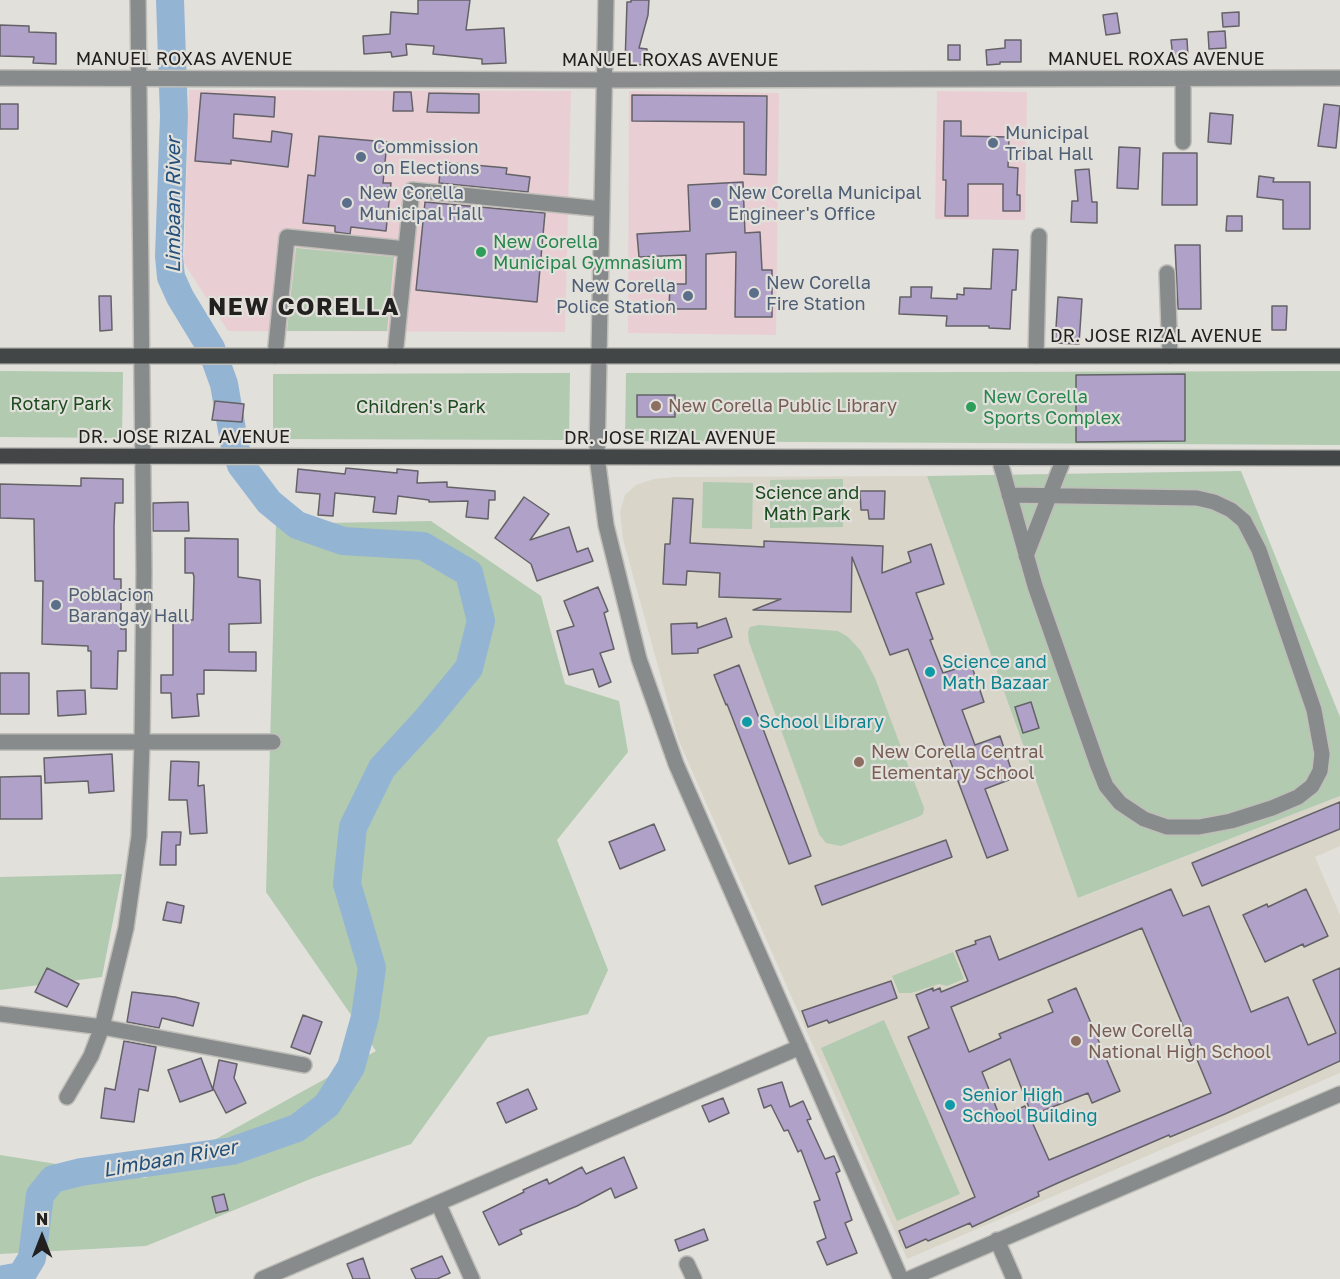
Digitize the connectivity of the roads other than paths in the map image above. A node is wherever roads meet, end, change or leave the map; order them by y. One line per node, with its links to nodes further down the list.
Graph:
1 (138, 0): 5 (street)
2 (606, 0): 7 (street)
3 (0, 78): 5 (street, MANUEL ROXAS AVENUE)
4 (1340, 78): 6 (street, MANUEL ROXAS AVENUE)
5 (139, 79): 7 (street, MANUEL ROXAS AVENUE); 14 (street)
6 (1183, 79): 7 (street, MANUEL ROXAS AVENUE); 8 (street)
7 (604, 80): 9 (street)
8 (1183, 142)
9 (602, 209): 11 (street); 17 (street)
10 (1040, 236): 18 (street)
11 (406, 249): 15 (street); 16 (street)
12 (1167, 273): 19 (street)
13 (0, 356): 14 (main road, DR. JOSE RIZAL AVENUE)
14 (142, 356): 15 (main road, DR. JOSE RIZAL AVENUE); 22 (street)
15 (275, 356): 16 (main road, DR. JOSE RIZAL AVENUE)
16 (395, 356): 17 (main road, DR. JOSE RIZAL AVENUE)
17 (598, 356): 18 (main road, DR. JOSE RIZAL AVENUE); 23 (street)
18 (1036, 356): 19 (main road, DR. JOSE RIZAL AVENUE)
19 (1170, 356): 20 (main road, DR. JOSE RIZAL AVENUE)
20 (1340, 356)
21 (0, 456): 22 (main road, DR. JOSE RIZAL AVENUE)
22 (143, 456): 23 (main road, DR. JOSE RIZAL AVENUE); 32 (street)
23 (597, 457): 24 (main road, DR. JOSE RIZAL AVENUE); 35 (street)
24 (999, 458): 25 (main road, DR. JOSE RIZAL AVENUE); 27 (street)
25 (1064, 458): 26 (main road, DR. JOSE RIZAL AVENUE); 28 (street)
26 (1340, 458)
27 (1009, 495): 28 (street); 29 (street)
28 (1050, 495): 29 (street); 29 (street)
29 (1026, 556)
30 (0, 742): 32 (street)
31 (273, 742): 32 (street)
32 (142, 743): 34 (street)
33 (0, 1014): 34 (street)
34 (102, 1027): 36 (street); 38 (street)
35 (800, 1047): 39 (street); 45 (street)
36 (304, 1065)
37 (1340, 1094): 40 (street)
38 (67, 1097)
39 (438, 1203): 42 (street); 43 (street)
40 (997, 1240): 46 (street); 47 (street)
41 (687, 1263): 44 (street)
42 (262, 1279)
43 (472, 1279)
44 (694, 1279)
45 (901, 1279)
46 (909, 1279)
47 (1014, 1279)

